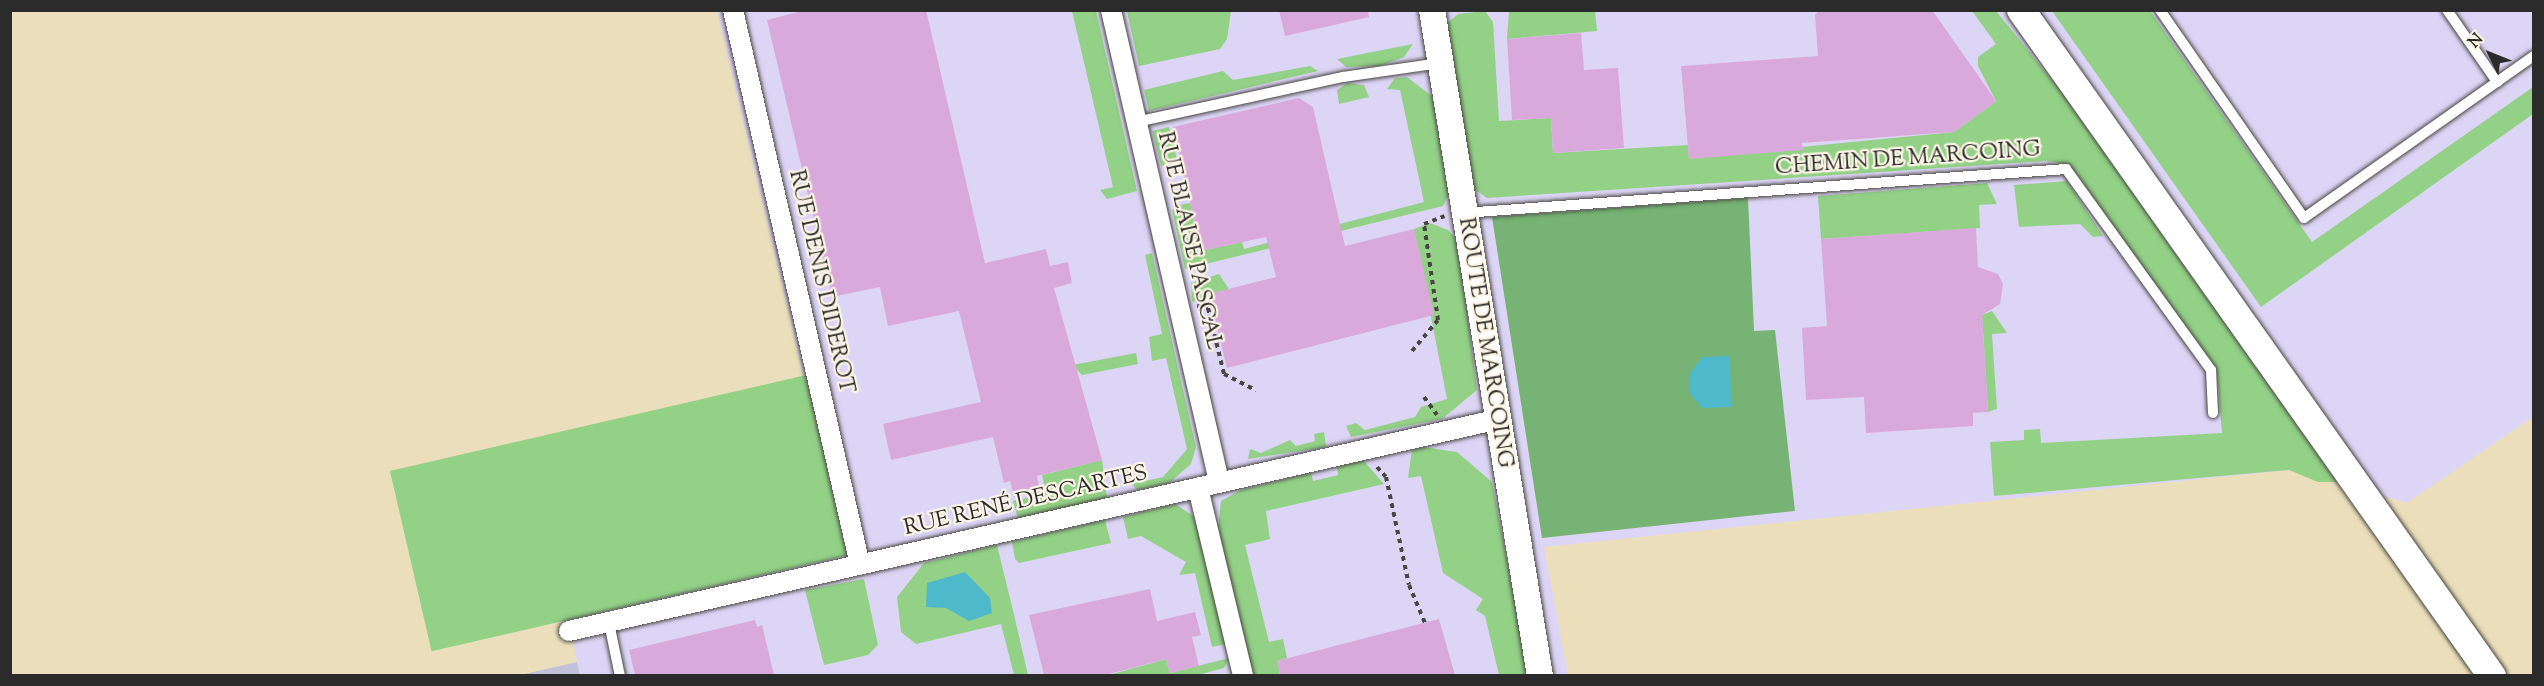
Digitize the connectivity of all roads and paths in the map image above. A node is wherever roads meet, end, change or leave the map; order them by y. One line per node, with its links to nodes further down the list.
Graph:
1 (733, 10): 20 (street, RUE DENIS DIDEROT)
2 (1111, 10): 10 (street, RUE BLAISE PASCAL)
3 (1432, 10): 8 (street, ROUTE DE MARCOING)
4 (2020, 10): 27 (main road)
5 (2160, 10): 9 (lane)
6 (2446, 10): 9 (lane)
7 (2534, 56): 9 (lane)
8 (1440, 63): 10 (lane); 11 (street, ROUTE DE MARCOING)
9 (2497, 82)
10 (1136, 122): 12 (street, RUE BLAISE PASCAL)
11 (1463, 213): 13 (path); 15 (lane, CHEMIN DE MARCOING); 16 (street, ROUTE DE MARCOING)
12 (1179, 303): 14 (path); 18 (street, RUE BLAISE PASCAL)
13 (1412, 351)
14 (1256, 390)
15 (2214, 413)
16 (1495, 420): 17 (street, RUE RENÉ DESCARTES); 26 (street, ROUTE DE MARCOING)
17 (1355, 451): 18 (street, RUE RENÉ DESCARTES); 22 (path)
18 (1219, 482): 19 (street, RUE RENÉ DESCARTES)
19 (1198, 488): 20 (street, RUE RENÉ DESCARTES); 25 (street)
20 (860, 565): 21 (street, RUE RENÉ DESCARTES)
21 (609, 623): 23 (street, RUE RENÉ DESCARTES); 24 (lane)
22 (1425, 623)
23 (569, 631)
24 (620, 675)
25 (1243, 675)
26 (1540, 675)
27 (2492, 675)

